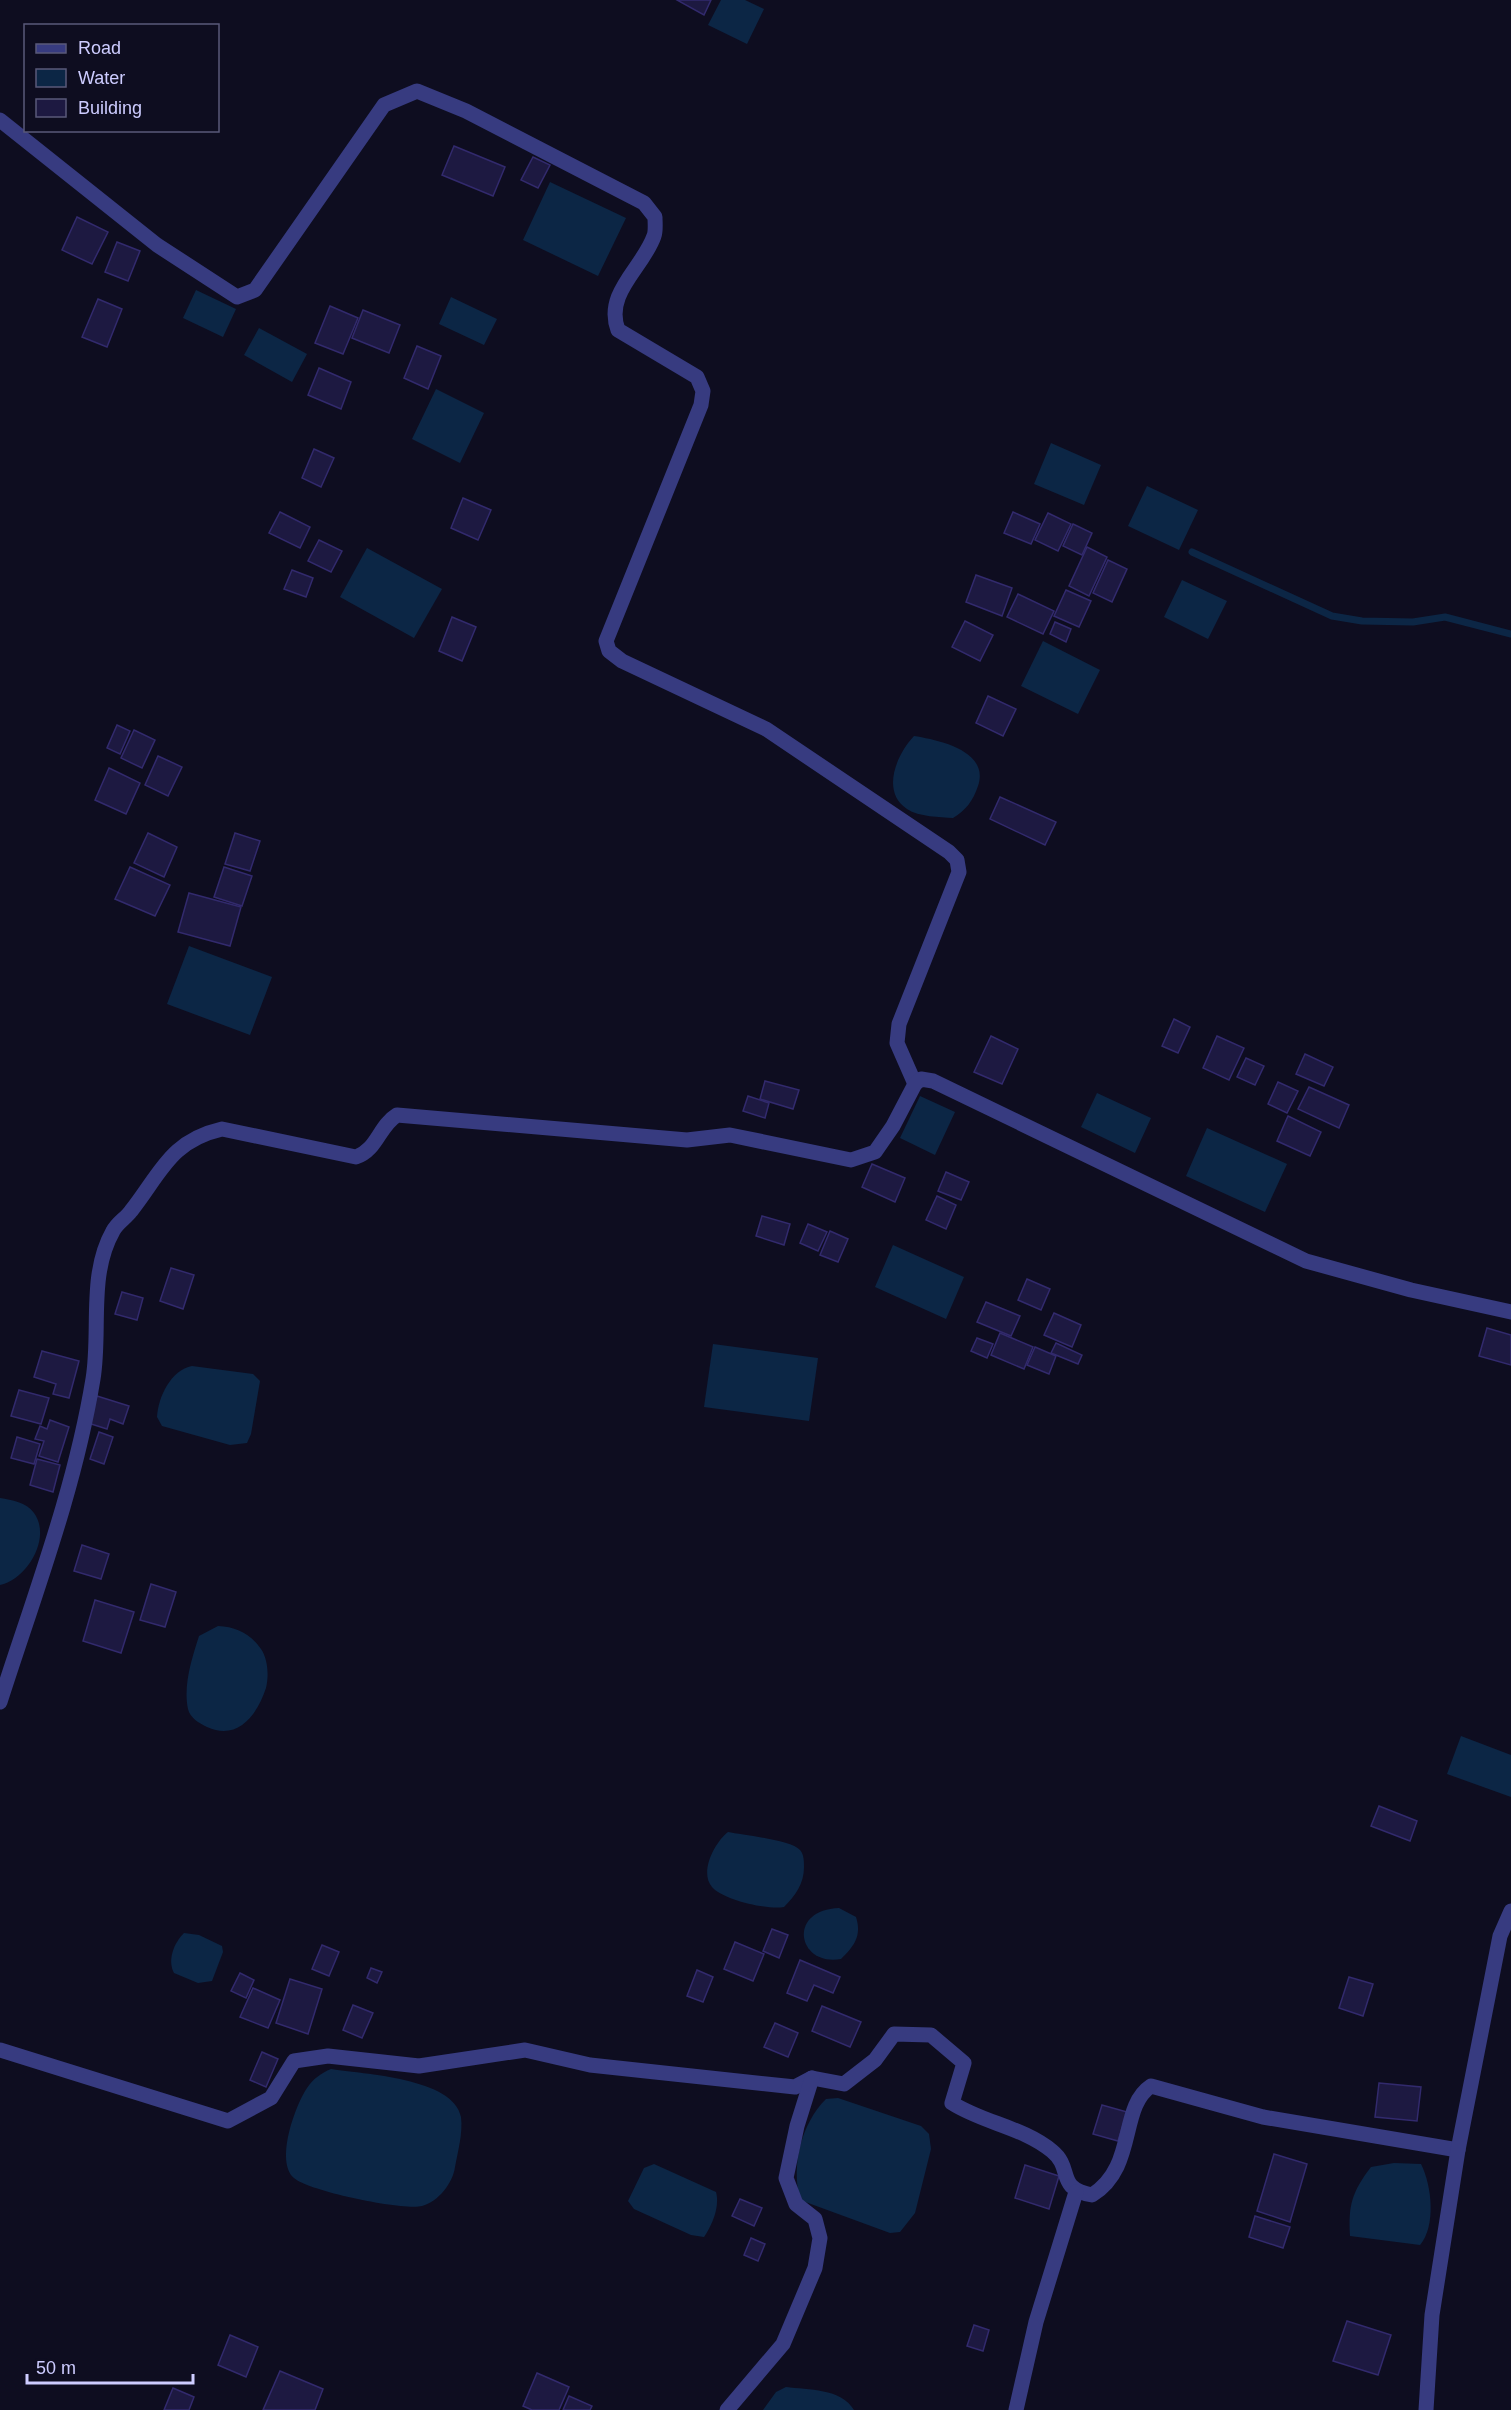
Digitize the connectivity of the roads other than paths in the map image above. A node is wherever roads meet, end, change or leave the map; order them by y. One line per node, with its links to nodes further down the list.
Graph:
1 (0, 120): 2 (street)
2 (915, 1084): 3 (street); 4 (street)
3 (1511, 1312)
4 (0, 1702)
5 (1511, 1911): 8 (street)
6 (0, 2050): 7 (street)
7 (812, 2078): 9 (street); 10 (street)
8 (1458, 2150): 9 (street); 12 (street)
9 (1076, 2192): 11 (street)
10 (727, 2410)
11 (1016, 2410)
12 (1426, 2410)

